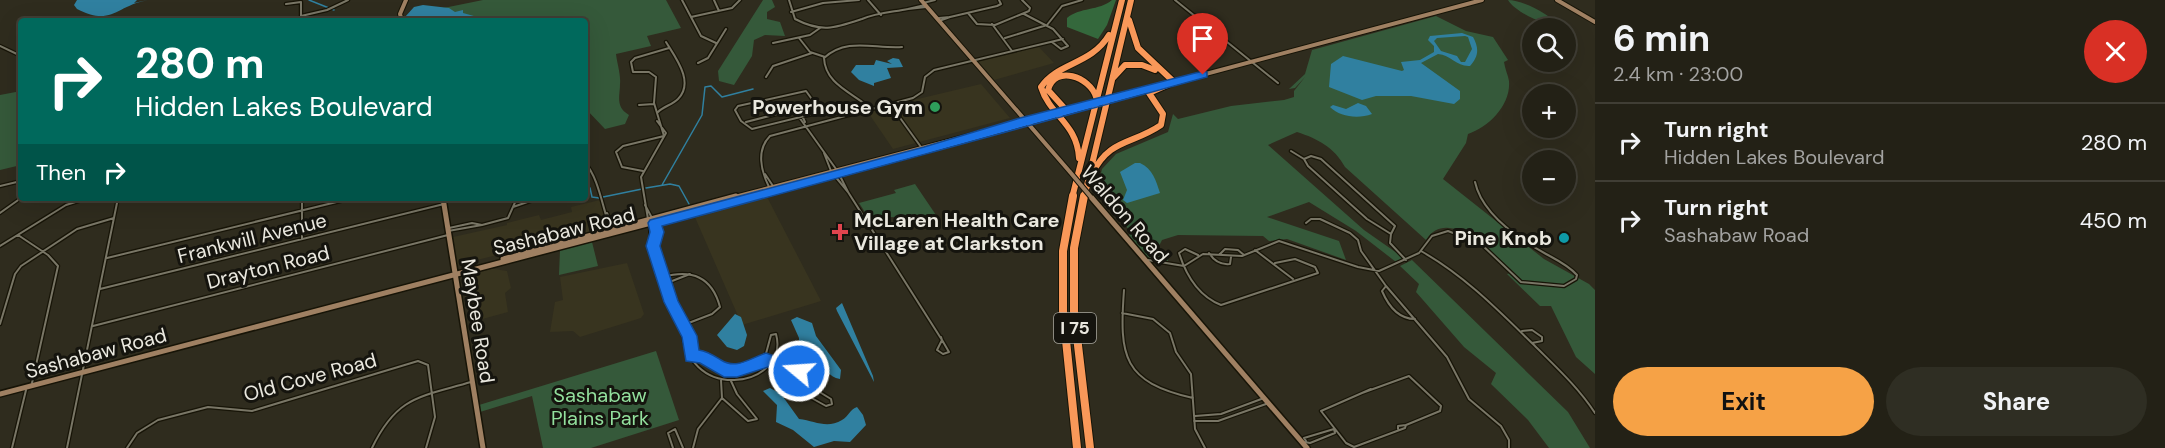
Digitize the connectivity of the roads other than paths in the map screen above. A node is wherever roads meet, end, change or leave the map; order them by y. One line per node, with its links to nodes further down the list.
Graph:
1 (348, 0): 25 (street)
2 (406, 0): 28 (main road)
3 (682, 0): 26 (street)
4 (714, 0): 20 (street)
5 (740, 0): 20 (street)
6 (789, 0): 21 (street)
7 (859, 0): 21 (street)
8 (868, 0): 24 (street)
9 (935, 0): 19 (street)
10 (999, 0): 22 (street)
11 (1022, 0): 23 (street)
12 (1082, 0): 33 (street)
13 (1122, 0): 29 (highway, I 75)
14 (1175, 0): 53 (street)
15 (1482, 0): 53 (main road, Sashabaw Road)
16 (1557, 0): 31 (main road)
17 (1130, 3): 56 (highway, I 75); 57 (highway)
18 (285, 4): 25 (street)
19 (924, 4): 24 (street); 30 (main road, Waldon Road)
20 (719, 11): 26 (street)
21 (791, 12): 34 (street)
22 (968, 13): 27 (street); 32 (street)
23 (1024, 14): 32 (street); 33 (street)
24 (881, 15): 34 (street)
25 (301, 16)
26 (691, 17): 41 (street)
27 (950, 17): 30 (street)
28 (401, 18)
29 (1116, 19): 59 (highway, I 75); 69 (highway)
30 (938, 20): 52 (main road, Waldon Road)
31 (1595, 22)
32 (993, 24): 37 (street)
33 (1047, 25): 37 (street); 38 (street)
34 (820, 28): 36 (street)
35 (726, 29): 41 (street)
36 (799, 38): 42 (street); 49 (street)
37 (1005, 39): 47 (street)
38 (1063, 39): 39 (street); 39 (street)
39 (1051, 41): 47 (street)
40 (666, 42): 45 (street)
41 (716, 43): 54 (street)
42 (773, 43)
43 (0, 46): 50 (street)
44 (902, 47): 51 (street)
45 (669, 48): 46 (street); 48 (street)
46 (666, 51): 48 (street); 60 (street)
47 (1012, 51): 52 (street)
48 (672, 52): 68 (street)
49 (812, 53): 51 (street); 55 (street)
50 (18, 55)
51 (825, 57): 65 (street)
52 (973, 61): 62 (street); 73 (main road, Waldon Road)
53 (1251, 62): 57 (main road, Sashabaw Road); 58 (street)
54 (698, 63)
55 (766, 77)
56 (1110, 83): 57 (highway); 94 (highway, I 75)
57 (1172, 83): 67 (main road, Sashabaw Road, bridge); 94 (highway)
58 (1278, 83)
59 (1096, 99): 67 (highway); 90 (highway, I 75)
60 (654, 104): 63 (street); 68 (street)
61 (816, 104): 64 (street); 70 (street); 74 (street)
62 (890, 104): 65 (street); 82 (street)
63 (639, 105)
64 (799, 109): 66 (street); 70 (street)
65 (869, 109): 75 (street)
66 (794, 110): 71 (street); 74 (street)
67 (1067, 111): 69 (main road, Sashabaw Road)
68 (658, 112): 72 (street)
69 (1059, 112): 73 (main road, Sashabaw Road); 90 (highway)
70 (804, 116): 71 (street); 75 (street)
71 (799, 118): 74 (street); 75 (street)
72 (657, 120): 76 (street); 77 (street)
73 (1026, 120): 80 (main road, Sashabaw Road); 90 (main road, Waldon Road)
74 (746, 122)
75 (806, 124): 84 (street); 96 (street)
76 (664, 128): 77 (street); 78 (street)
77 (660, 129): 78 (street)
78 (664, 136): 79 (street); 81 (street)
79 (655, 139): 81 (street); 88 (street)
80 (952, 141): 82 (main road, Sashabaw Road); 85 (main road, Sashabaw Road)
81 (660, 142): 88 (street)
82 (921, 147): 85 (main road, Sashabaw Road)
83 (1291, 151): 86 (street)
84 (824, 153): 89 (street); 89 (street)
85 (900, 155): 89 (main road, Sashabaw Road)
86 (1304, 159): 120 (street); 120 (street)
87 (588, 166): 110 (street)
88 (644, 172): 114 (street)
89 (835, 172): 93 (main road, Sashabaw Road); 157 (street)
90 (1073, 174): 138 (main road, Waldon Road, bridge); 189 (highway, I 75)
91 (1475, 182): 129 (street)
92 (18, 183): 95 (street)
93 (792, 184): 96 (main road, Sashabaw Road); 96 (main road, Sashabaw Road)
94 (1087, 184): 190 (highway, I 75)
95 (0, 186)
96 (770, 188): 97 (main road, Sashabaw Road); 106 (main road, Sashabaw Road)
97 (738, 195): 106 (main road); 108 (main road, Sashabaw Road)
98 (18, 200): 111 (street)
99 (72, 201): 121 (street)
100 (117, 201): 113 (street)
101 (302, 201): 109 (street)
102 (341, 201): 109 (street)
103 (444, 201): 119 (main road, Maybee Road); 124 (street, Frankwill Avenue)
104 (516, 201): 107 (street)
105 (530, 201): 107 (street)
106 (736, 201): 112 (main road, Sashabaw Road)
107 (513, 207): 119 (street, Drayton Road)
108 (688, 208): 112 (main road); 114 (main road, Sashabaw Road)
109 (302, 210): 124 (street); 136 (street)
110 (606, 210): 117 (street)
111 (0, 213)
112 (684, 215): 114 (main road, Sashabaw Road)
113 (114, 218): 128 (street); 136 (street)
114 (651, 223): 116 (main road, Sashabaw Road); 118 (street); 118 (street); 123 (street)
115 (1306, 224): 142 (street)
116 (634, 226): 117 (main road, Sashabaw Road); 122 (main road, Sashabaw Road)
117 (611, 229): 122 (main road, Sashabaw Road)
118 (657, 230): 123 (street)
119 (448, 232): 143 (main road, Maybee Road); 155 (street, Drayton Road)
120 (1390, 234): 137 (street)
121 (18, 235): 125 (street); 128 (street)
122 (597, 235): 126 (main road, Sashabaw Road); 131 (main road, Sashabaw Road)
123 (652, 238): 145 (street)
124 (302, 239): 149 (street, Frankwill Avenue)
125 (0, 246)
126 (536, 249): 131 (main road); 141 (main road, Sashabaw Road)
127 (1255, 250): 133 (street); 139 (street); 142 (street)
128 (43, 251): 154 (street); 167 (street)
129 (1421, 251): 137 (street); 156 (street)
130 (1209, 253): 132 (street); 134 (street); 135 (street)
131 (534, 255): 141 (main road, Sashabaw Road)
132 (1220, 255): 133 (street); 135 (street)
133 (1245, 255): 135 (street)
134 (1200, 256): 140 (street); 140 (street)
135 (1231, 257)
136 (107, 258): 149 (street)
137 (1408, 259): 142 (street)
138 (1145, 260): 140 (street); 172 (main road, Waldon Road)
139 (1275, 263): 146 (street); 146 (street)
140 (1184, 266): 146 (street)
141 (478, 267): 143 (main road, Sashabaw Road)
142 (1377, 271): 148 (street)
143 (455, 273): 163 (main road, Sashabaw Road); 166 (main road, Maybee Road)
144 (690, 274): 145 (street); 147 (street); 153 (street)
145 (663, 277): 147 (street)
146 (1294, 279)
147 (667, 283): 153 (street)
148 (1386, 286): 152 (street); 152 (street)
149 (100, 289): 155 (street)
150 (1124, 290): 151 (street)
151 (1122, 313): 171 (street); 171 (street)
152 (1415, 319): 193 (street)
153 (683, 323): 159 (street)
154 (0, 324)
155 (93, 326): 163 (street)
156 (1521, 331): 158 (street); 158 (street)
157 (941, 337): 157 (street)
158 (1532, 343): 174 (street)
159 (692, 356): 160 (street); 164 (street)
160 (766, 359): 161 (street); 161 (street)
161 (774, 362): 162 (street); 162 (street)
162 (770, 367): 165 (street)
163 (84, 372): 167 (main road, Sashabaw Road); 181 (street)
164 (721, 380): 165 (street); 170 (street)
165 (730, 380): 170 (street)
166 (472, 382): 169 (street); 185 (main road, Maybee Road)
167 (29, 387): 168 (main road, Sashabaw Road); 180 (street)
168 (0, 394)
169 (432, 394): 182 (street, Old Cove Road); 183 (street); 184 (street, Old Cove Road)
170 (722, 398): 188 (street)
171 (1193, 398): 176 (street)
172 (1266, 401): 173 (street); 175 (street); 179 (main road, Waldon Road)
173 (1233, 409): 175 (street); 176 (street)
174 (1595, 413)
175 (1237, 414): 177 (street)
176 (1194, 416): 177 (street)
177 (1194, 421): 191 (street)
178 (1334, 429): 178 (street); 179 (street); 179 (street)
179 (1304, 442): 192 (main road, Waldon Road)
180 (12, 448)
181 (68, 448)
182 (127, 448)
183 (372, 448)
184 (426, 448)
185 (483, 448)
186 (673, 448): 187 (street)
187 (683, 448)
188 (693, 448)
189 (1077, 448)
190 (1090, 448)
191 (1205, 448)
192 (1306, 448)
193 (1509, 448)

